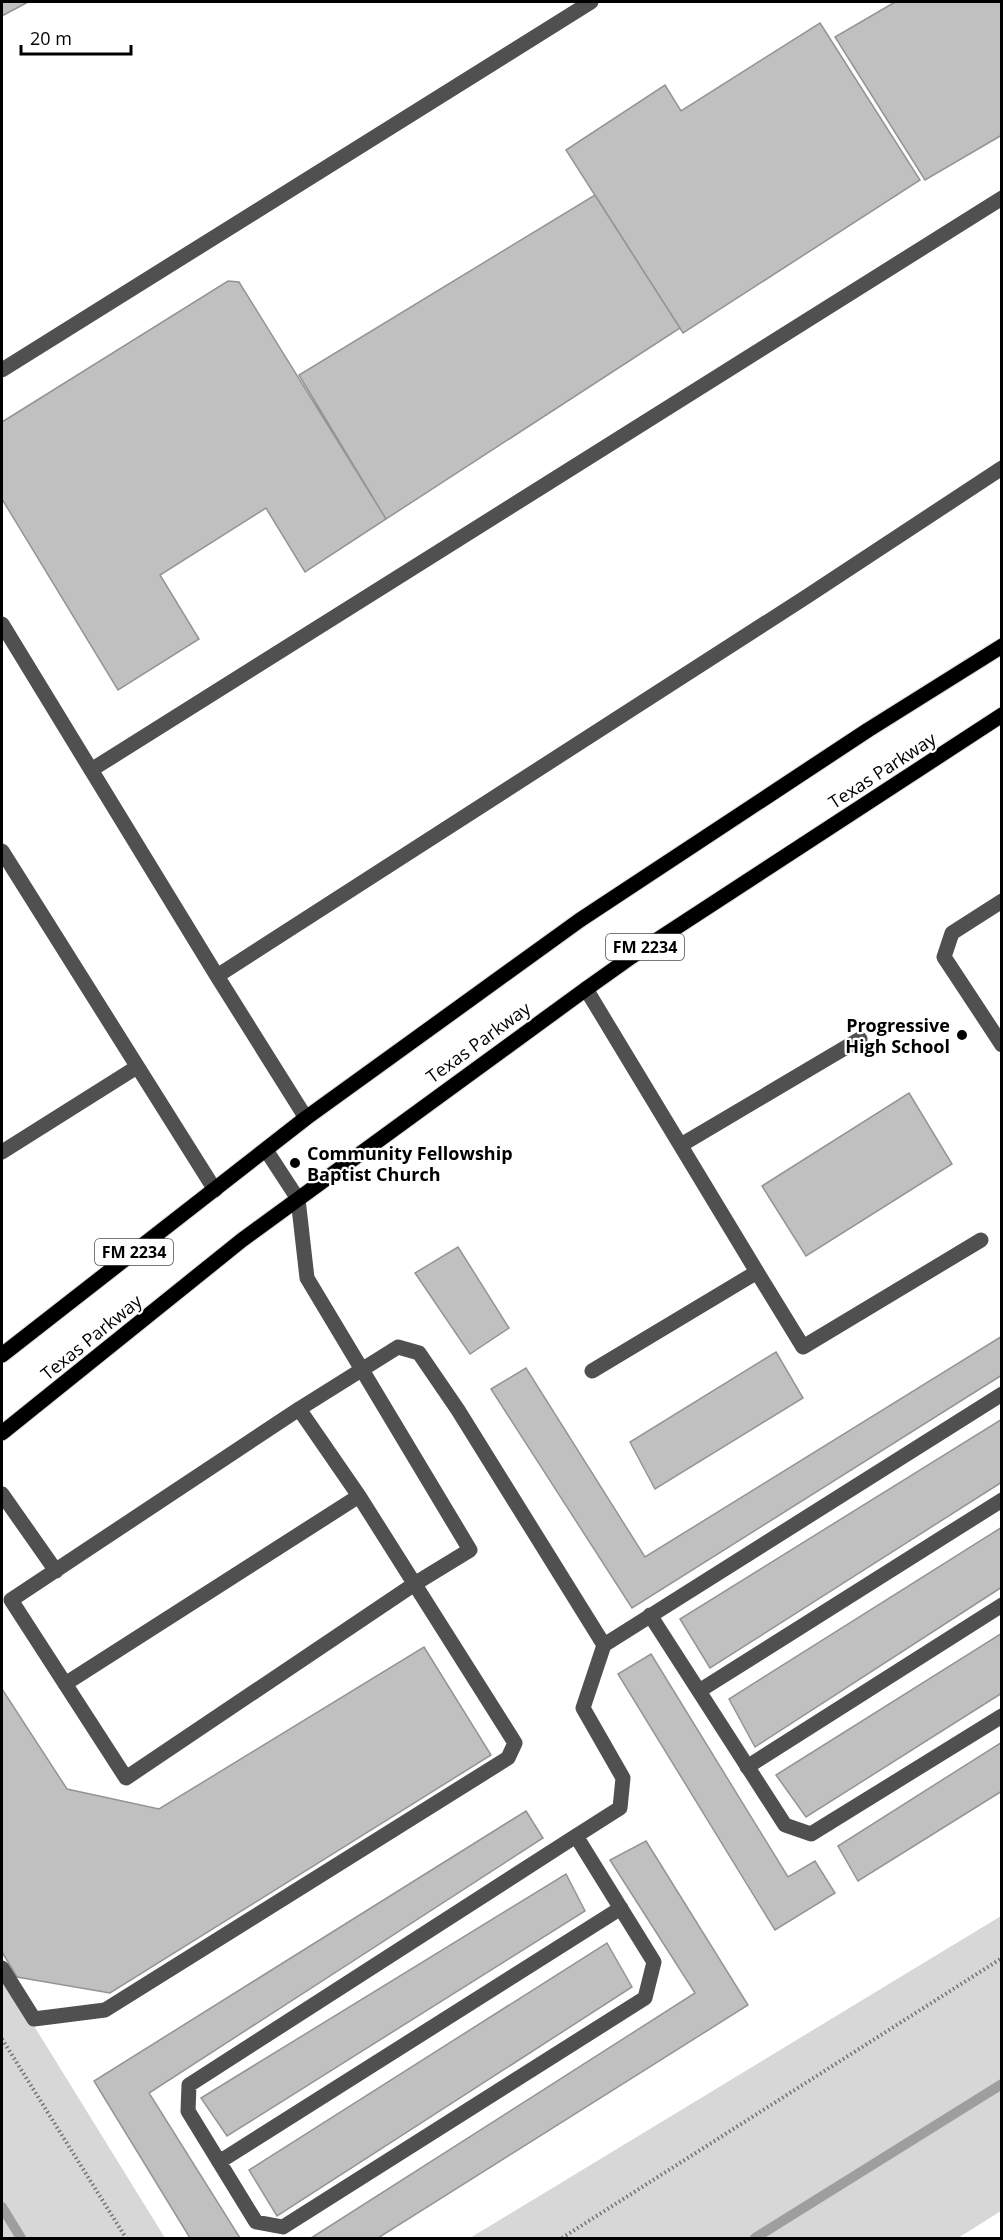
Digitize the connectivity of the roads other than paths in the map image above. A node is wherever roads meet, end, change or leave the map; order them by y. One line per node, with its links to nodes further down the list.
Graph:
1 (591, 2): 3 (lane)
2 (1002, 198): 8 (lane)
3 (2, 370)
4 (1002, 468): 11 (lane)
5 (2, 624): 8 (lane)
6 (1002, 646): 16 (main road, FM 2234)
7 (1002, 715): 12 (main road, Texas Parkway / FM 2234)
8 (91, 770): 11 (lane)
9 (2, 851): 15 (lane)
10 (1002, 901): 14 (lane)
11 (217, 976): 16 (lane)
12 (586, 989): 17 (lane); 21 (main road, Texas Parkway / FM 2234)
13 (860, 1039): 17 (lane)
14 (1002, 1046)
15 (137, 1067): 19 (lane); 20 (lane)
16 (306, 1118): 18 (main road, FM 2234)
17 (681, 1145): 23 (lane)
18 (266, 1150): 20 (main road, FM 2234); 21 (lane)
19 (2, 1152)
20 (215, 1190): 24 (main road, FM 2234)
21 (298, 1198): 25 (lane); 29 (main road, Texas Parkway / FM 2234)
22 (981, 1240): 23 (lane)
23 (757, 1272): 26 (lane)
24 (2, 1355)
25 (361, 1371): 28 (lane); 34 (lane); 38 (lane)
26 (592, 1371)
27 (1002, 1394): 37 (lane)
28 (299, 1409): 31 (lane); 33 (lane)
29 (2, 1433)
30 (2, 1494): 33 (lane)
31 (359, 1496): 34 (lane); 39 (lane)
32 (1002, 1500): 40 (lane)
33 (56, 1571): 35 (lane)
34 (416, 1583): 39 (lane); 45 (lane)
35 (6, 1603): 39 (lane)
36 (1002, 1605): 42 (lane)
37 (650, 1615): 38 (lane); 40 (lane)
38 (604, 1645): 43 (lane)
39 (65, 1684)
40 (699, 1691): 42 (lane)
41 (1002, 1716): 42 (lane)
42 (747, 1767)
43 (576, 1836): 44 (lane); 46 (lane)
44 (621, 1908): 46 (lane); 46 (lane)
45 (2, 1968)
46 (219, 2162)

